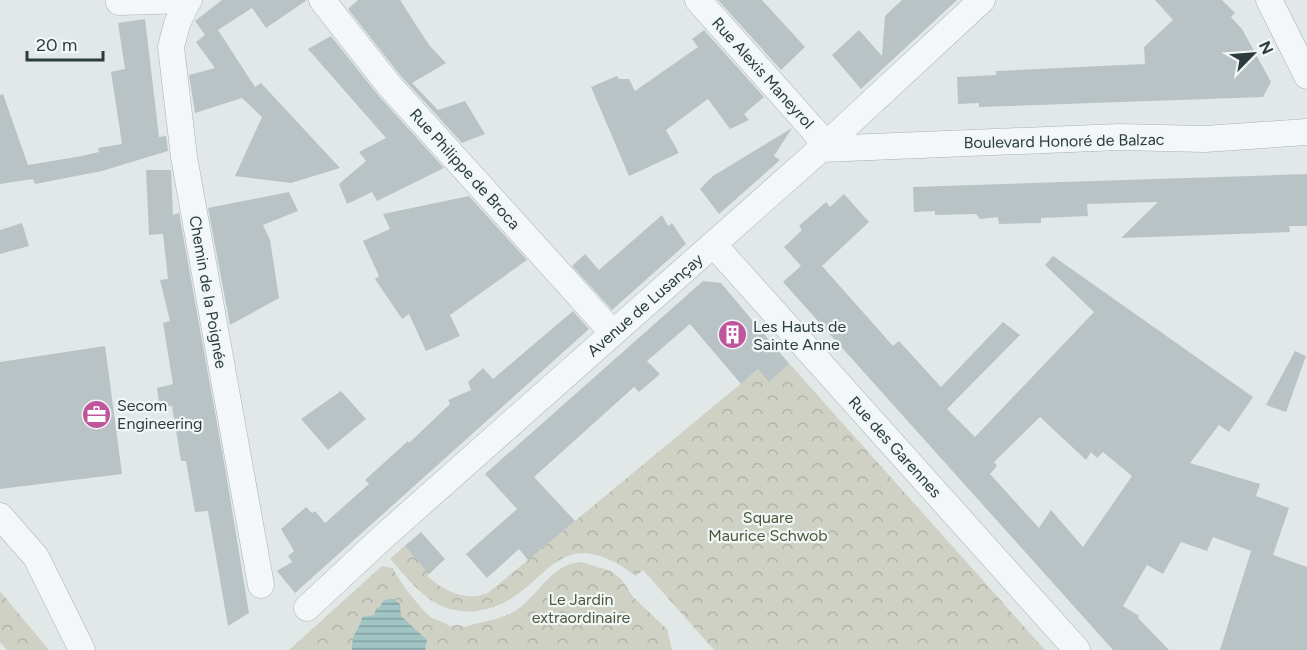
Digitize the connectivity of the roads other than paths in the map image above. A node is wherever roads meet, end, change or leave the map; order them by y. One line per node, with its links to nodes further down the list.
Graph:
1 (188, 0): 6 (street); 13 (street, Chemin de la Poignée)
2 (322, 0): 11 (street, Rue Philippe de Broca)
3 (698, 0): 9 (street, Rue Alexis Maneyrol)
4 (981, 0): 9 (street, Avenue de Lusançay)
5 (1269, 0): 7 (street)
6 (119, 2)
7 (1307, 76)
8 (1307, 132): 9 (street, Boulevard Honoré de Balzac)
9 (822, 149): 10 (street, Avenue de Lusançay)
10 (714, 245): 11 (street, Avenue de Lusançay); 16 (street, Rue des Garennes)
11 (613, 333): 14 (street, Avenue de Lusançay)
12 (0, 516): 15 (street)
13 (261, 585)
14 (307, 608)
15 (82, 650)
16 (1077, 650)

